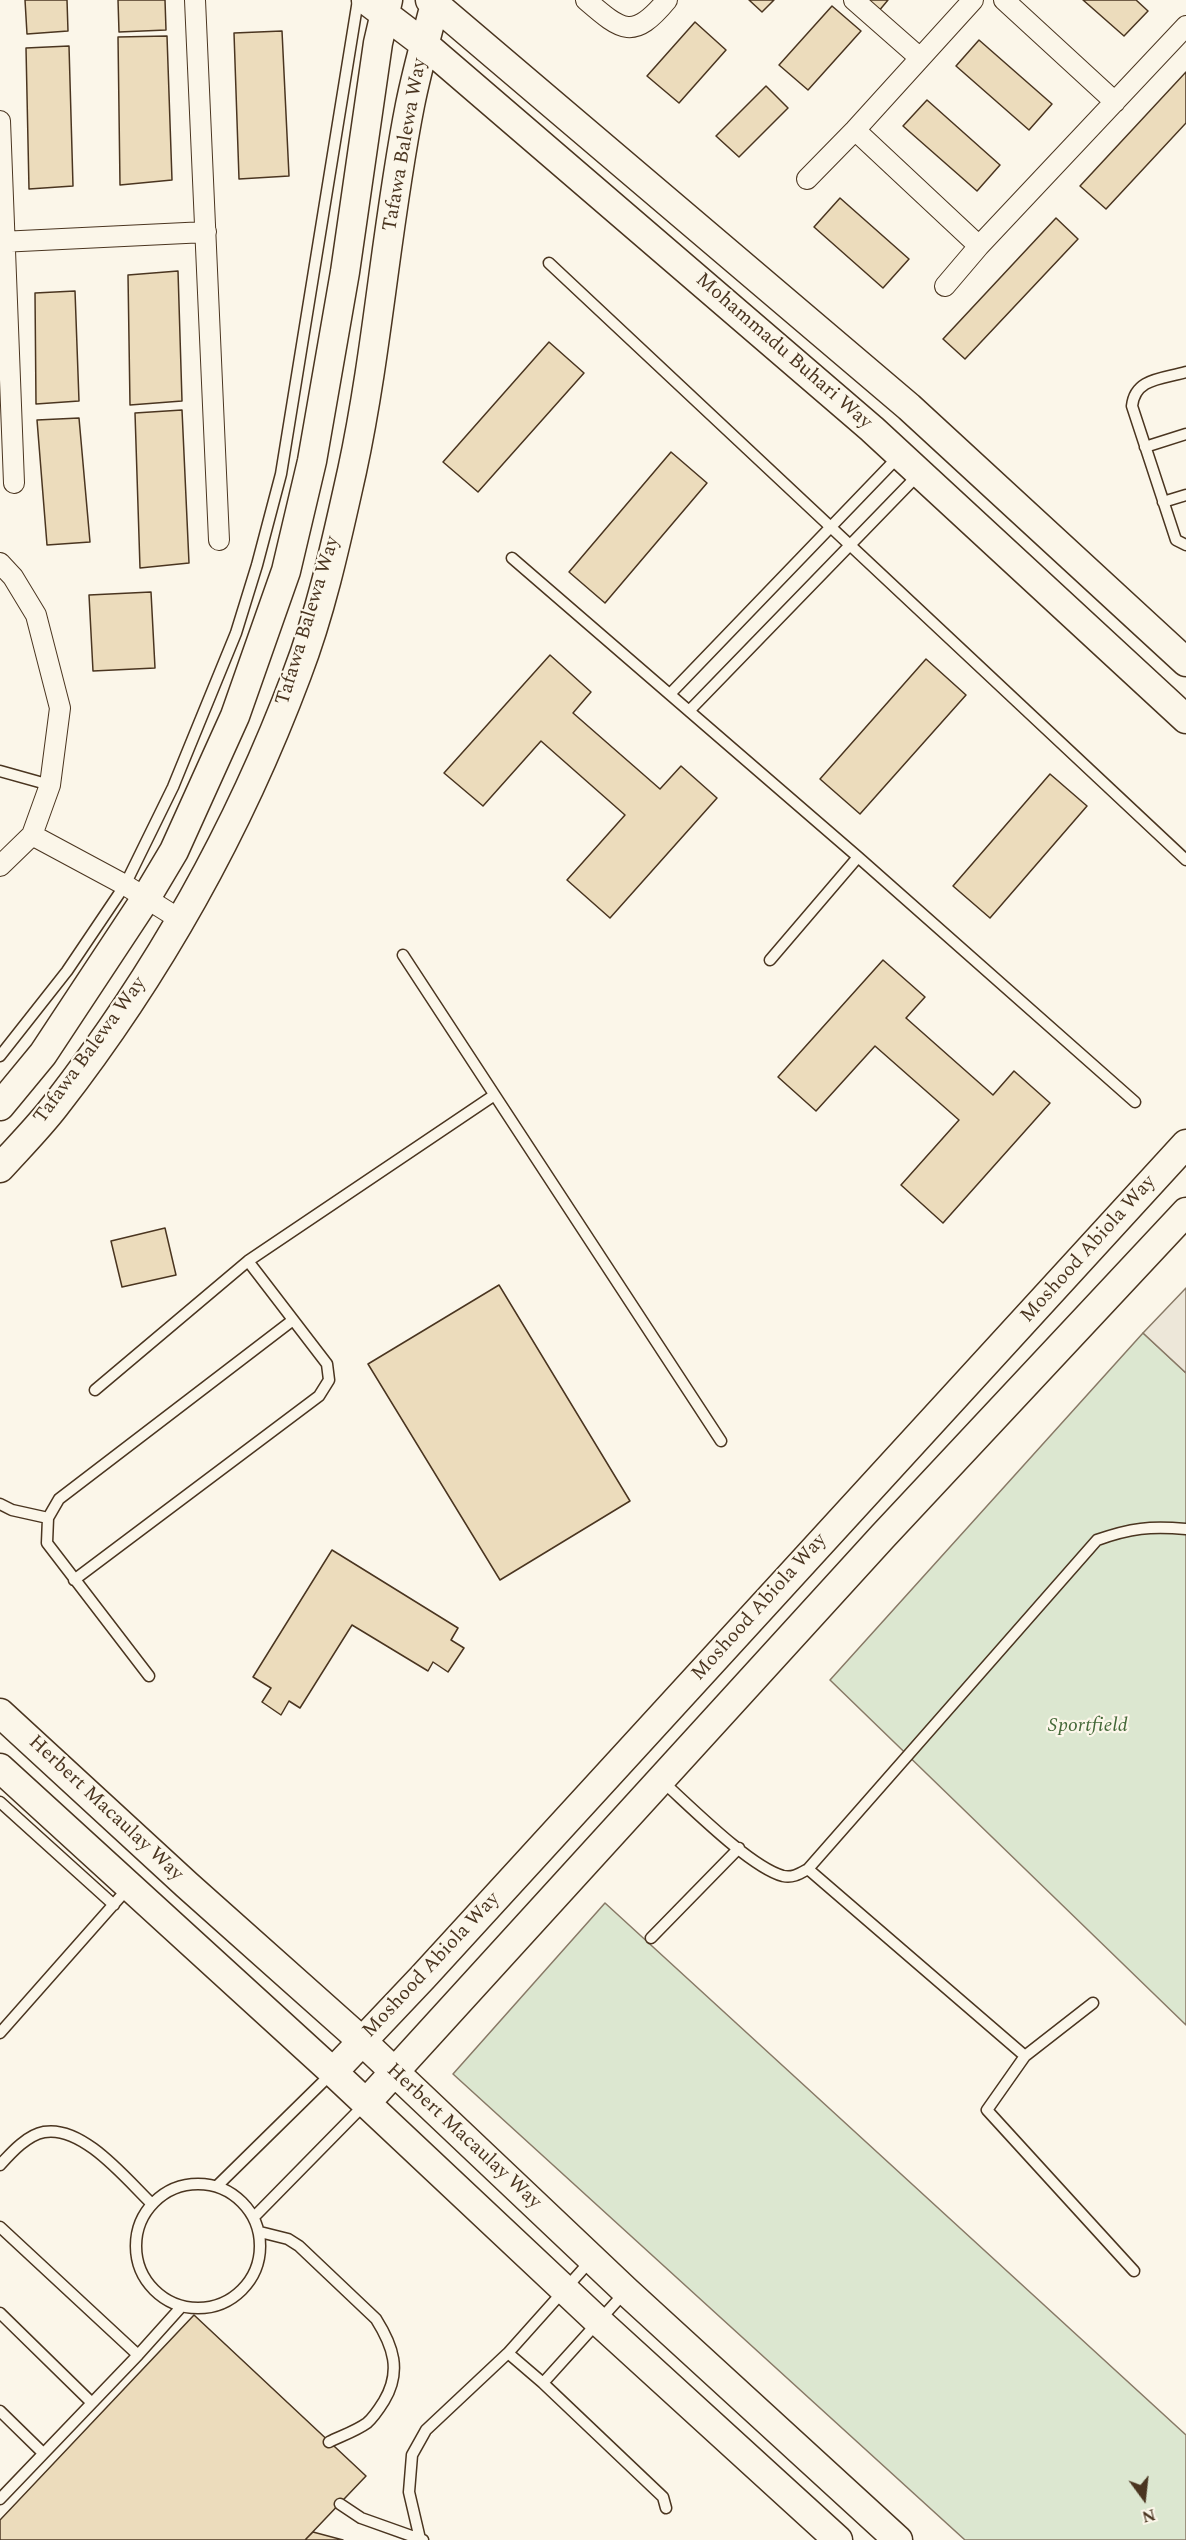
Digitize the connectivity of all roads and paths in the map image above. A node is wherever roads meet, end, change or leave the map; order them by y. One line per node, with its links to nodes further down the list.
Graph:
1 (195, 0): 17 (street)
2 (358, 0): 45 (lane)
3 (586, 0): 4 (street)
4 (667, 0)
5 (854, 0): 12 (street)
6 (973, 0): 12 (street)
7 (1004, 0): 13 (street)
8 (434, 1): 11 (main road, Tafawa Balewa Way); 35 (main road, Mohammadu Buhari Way)
9 (379, 5): 11 (main road, Mohammadu Buhari Way); 45 (main road, Tafawa Balewa Way)
10 (1186, 26): 13 (street)
11 (424, 44): 25 (main road, Mohammadu Buhari Way); 46 (main road, Tafawa Balewa Way)
12 (920, 58): 15 (street)
13 (1115, 102): 19 (street)
14 (0, 120): 18 (street)
15 (855, 130): 16 (street); 19 (street)
16 (807, 179)
17 (206, 232): 18 (street); 30 (street)
18 (2, 241): 26 (street)
19 (979, 246): 21 (street)
20 (549, 264): 29 (lane)
21 (945, 286)
22 (1186, 372): 24 (lane)
23 (1186, 434): 24 (lane)
24 (1144, 447): 28 (lane)
25 (910, 464): 29 (lane); 31 (lane); 38 (main road, Mohammadu Buhari Way)
26 (14, 483)
27 (1186, 495): 28 (lane)
28 (1163, 502): 32 (lane)
29 (830, 527): 31 (lane); 36 (lane)
30 (219, 540)
31 (849, 544): 37 (lane); 43 (lane)
32 (1186, 545)
33 (512, 558): 36 (lane)
34 (0, 563): 40 (street)
35 (1186, 662)
36 (670, 694): 37 (lane)
37 (689, 711): 42 (lane)
38 (1186, 719)
39 (0, 771): 40 (lane)
40 (50, 785): 41 (street)
41 (32, 835): 44 (street); 45 (street)
42 (858, 857): 48 (lane); 51 (lane)
43 (1186, 860)
44 (0, 866)
45 (135, 892): 46 (street); 49 (lane); 52 (main road, Tafawa Balewa Way)
46 (181, 920): 54 (main road, Tafawa Balewa Way)
47 (403, 955): 50 (lane)
48 (770, 960)
49 (0, 1056)
50 (493, 1096): 56 (lane); 59 (lane)
51 (1135, 1101)
52 (0, 1106)
53 (1186, 1144): 61 (main road, Moshood Abiola Way)
54 (0, 1168)
55 (1186, 1212): 64 (main road, Moshood Abiola Way)
56 (248, 1261): 57 (lane); 58 (lane)
57 (293, 1320): 62 (lane); 65 (lane)
58 (94, 1390)
59 (721, 1441)
60 (0, 1504): 62 (lane)
61 (852, 1508): 64 (main road); 77 (main road, Moshood Abiola Way)
62 (48, 1518): 65 (lane)
63 (1186, 1529): 72 (lane)
64 (883, 1536): 69 (main road, Moshood Abiola Way)
65 (74, 1580): 66 (lane)
66 (149, 1676)
67 (0, 1713): 77 (main road, Herbert Macaulay Way)
68 (0, 1768): 73 (main road, Herbert Macaulay Way)
69 (660, 1779): 71 (lane); 80 (main road, Moshood Abiola Way)
70 (0, 1802): 73 (lane)
71 (739, 1848): 72 (lane); 74 (lane)
72 (808, 1869): 78 (lane)
73 (122, 1895): 76 (lane); 79 (main road, Herbert Macaulay Way)
74 (651, 1938)
75 (1093, 2002): 78 (lane)
76 (0, 2033)
77 (362, 2041): 79 (main road, Moshood Abiola Way); 80 (main road, Herbert Macaulay Way)
78 (1025, 2056): 89 (lane)
79 (333, 2072): 81 (main road, Herbert Macaulay Way); 83 (lane)
80 (395, 2073): 81 (main road, Moshood Abiola Way); 88 (main road, Herbert Macaulay Way)
81 (366, 2103): 85 (lane); 90 (main road, Herbert Macaulay Way)
82 (0, 2165): 84 (lane)
83 (217, 2186): 84 (lane); 85 (lane)
84 (152, 2204): 92 (lane)
85 (254, 2217): 87 (lane)
86 (0, 2227): 96 (lane)
87 (260, 2232): 92 (lane); 100 (lane)
88 (593, 2259): 90 (lane); 91 (main road, Herbert Macaulay Way)
89 (1134, 2271)
90 (566, 2290): 94 (main road, Herbert Macaulay Way); 95 (lane)
91 (626, 2290): 94 (lane); 107 (main road, Herbert Macaulay Way)
92 (182, 2306): 96 (lane)
93 (0, 2313): 98 (lane)
94 (598, 2321): 97 (lane); 106 (main road, Herbert Macaulay Way)
95 (508, 2353): 97 (lane); 105 (lane)
96 (138, 2355): 98 (lane)
97 (543, 2383): 104 (lane)
98 (92, 2403): 101 (lane)
99 (0, 2411): 101 (lane)
100 (330, 2442)
101 (44, 2453): 102 (lane)
102 (0, 2499)
103 (340, 2504): 105 (lane)
104 (666, 2508)
105 (422, 2540)
106 (838, 2540)
107 (898, 2540)

